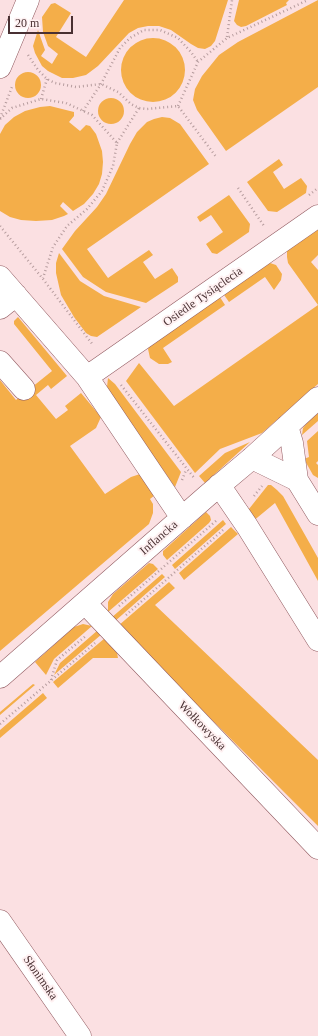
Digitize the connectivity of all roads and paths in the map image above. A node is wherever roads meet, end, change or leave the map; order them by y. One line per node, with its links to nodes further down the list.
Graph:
1 (28, 0): 7 (street)
2 (232, 0): 4 (path)
3 (308, 0): 4 (path)
4 (227, 38): 6 (path)
5 (26, 52): 8 (path)
6 (198, 62): 9 (path); 11 (path)
7 (0, 67)
8 (47, 79): 9 (path); 10 (path)
9 (102, 84): 12 (path); 13 (path)
10 (41, 99): 13 (path); 14 (path)
11 (178, 106): 12 (path); 16 (path)
12 (139, 108): 15 (path)
13 (83, 111): 15 (path)
14 (0, 119)
15 (117, 142): 22 (path)
16 (218, 158)
17 (238, 188): 20 (path)
18 (318, 216): 25 (street, Osiedle Tysiąclecia)
19 (0, 226): 22 (path)
20 (264, 226)
21 (0, 277): 23 (street)
22 (43, 279): 25 (path)
23 (8, 302): 26 (street)
24 (0, 362): 27 (street)
25 (105, 365): 26 (street, Osiedle Tysiąclecia); 31 (path)
26 (87, 377): 36 (street)
27 (24, 389)
28 (318, 398): 29 (street, Inflancka)
29 (287, 426): 30 (street, Inflancka); 32 (street)
30 (252, 458): 32 (street); 33 (street, Inflancka)
31 (186, 469)
32 (297, 480): 34 (street)
33 (219, 485): 35 (street); 36 (street, Inflancka)
34 (318, 514)
35 (231, 516): 38 (path); 38 (path); 39 (street)
36 (182, 518): 37 (street, Inflancka)
37 (85, 603): 38 (street, Wołkowyska); 40 (street, Inflancka)
38 (106, 626): 41 (path); 41 (path); 43 (street, Wołkowyska)
39 (318, 640)
40 (0, 677)
41 (51, 680): 42 (path)
42 (0, 724)
43 (318, 848)
44 (0, 921): 45 (street, Słonimska)
45 (80, 1036)

